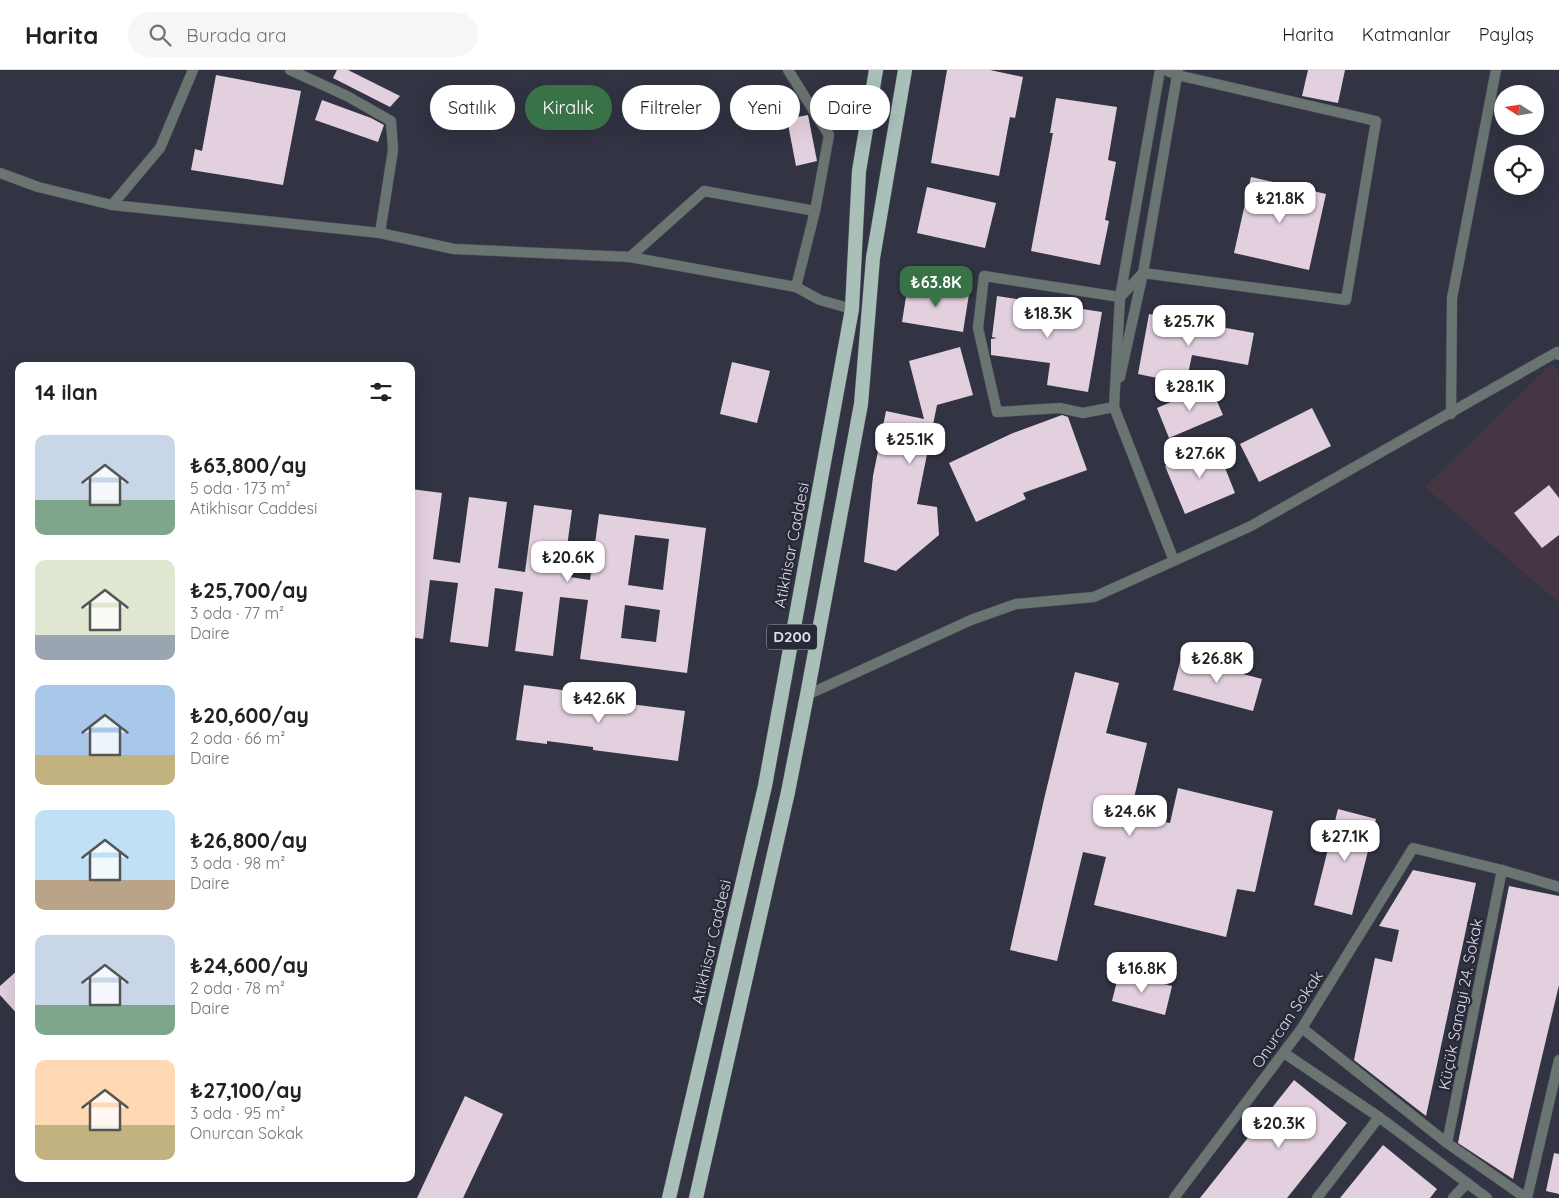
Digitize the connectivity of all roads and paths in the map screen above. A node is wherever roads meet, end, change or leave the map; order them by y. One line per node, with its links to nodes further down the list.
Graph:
1 (192, 70): 11 (street)
2 (290, 70): 13 (street)
3 (788, 70): 12 (street)
4 (876, 70): 18 (highway, Atikhisar Caddesi / D200)
5 (905, 70): 23 (highway, D200)
6 (1160, 70): 17 (street)
7 (1165, 70): 9 (street)
8 (1496, 70): 21 (street)
9 (1178, 73): 15 (street); 15 (street)
10 (0, 173): 11 (street)
11 (112, 204): 13 (street)
12 (815, 211): 14 (street); 16 (street)
13 (380, 233): 14 (street)
14 (630, 257): 16 (street)
15 (1144, 273): 17 (street); 20 (street)
16 (796, 287): 18 (street)
17 (1120, 297): 20 (street); 20 (street)
18 (852, 309): 22 (highway, Atikhisar Caddesi / D200)
19 (1559, 355): 21 (street)
20 (1114, 408): 24 (street)
21 (1451, 414): 24 (street)
22 (819, 492): 23 (highway); 34 (highway, Atikhisar Caddesi / D200)
23 (843, 495): 25 (highway, D200)
24 (1174, 561): 25 (street)
25 (807, 695): 35 (highway, D200)
26 (1502, 870): 27 (street); 28 (street, Onurcan Sokak); 32 (street, Küçük Sanayi 24. Sokak)
27 (1559, 887)
28 (1302, 1028): 29 (street, Onurcan Sokak); 32 (street)
29 (1284, 1053): 31 (street); 36 (street, Onurcan Sokak)
30 (1559, 1060): 40 (street)
31 (1380, 1117): 33 (street); 37 (street)
32 (1447, 1143): 40 (street)
33 (1467, 1183): 38 (street); 39 (street)
34 (669, 1198)
35 (696, 1198)
36 (1174, 1198)
37 (1317, 1198)
38 (1454, 1198)
39 (1487, 1198)
40 (1526, 1198)

